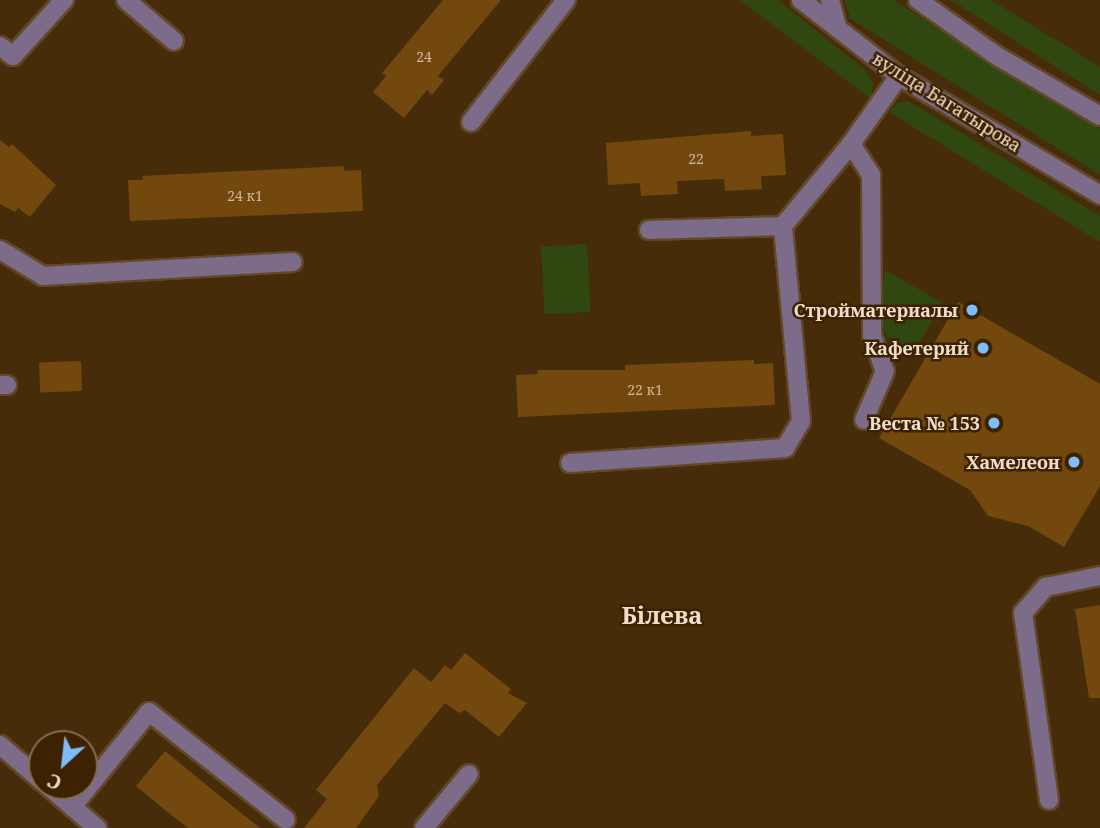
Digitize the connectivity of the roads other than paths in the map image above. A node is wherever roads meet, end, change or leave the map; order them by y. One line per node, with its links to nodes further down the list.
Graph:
1 (64, 0): 9 (street)
2 (126, 0): 8 (street)
3 (566, 0): 12 (street)
4 (801, 0): 7 (street, вуліца Багатырова)
5 (830, 0): 7 (street)
6 (918, 0): 11 (street)
7 (840, 31): 10 (street, вуліца Багатырова)
8 (174, 41)
9 (0, 46)
10 (899, 76): 13 (street); 14 (street, вуліца Багатырова)
11 (1100, 116)
12 (471, 122)
13 (851, 144): 15 (street); 19 (street)
14 (1100, 195)
15 (783, 226): 16 (street); 20 (street)
16 (649, 230)
17 (0, 250): 18 (street)
18 (293, 262)
19 (864, 420)
20 (570, 463)
21 (1100, 576): 26 (street)
22 (0, 745): 23 (street)
23 (28, 769)
24 (469, 774): 30 (street)
25 (64, 800): 27 (street)
26 (1049, 800)
27 (72, 807): 28 (street); 29 (street)
28 (286, 820)
29 (97, 828)
30 (424, 828)

